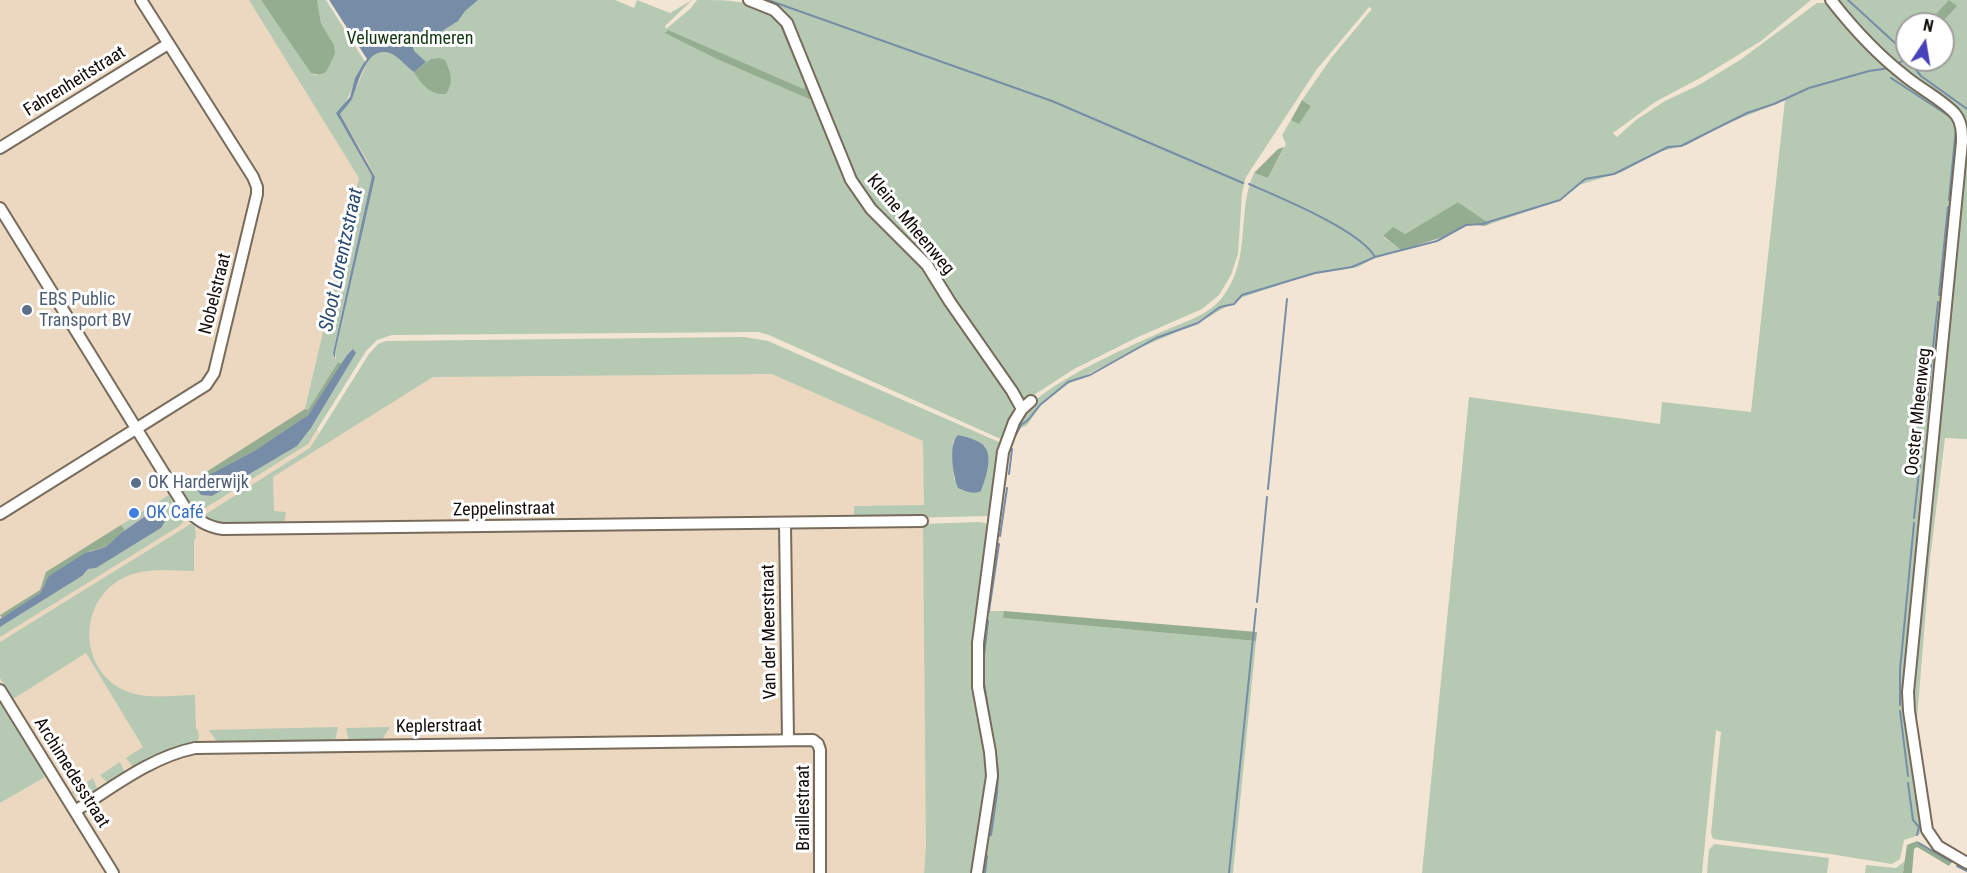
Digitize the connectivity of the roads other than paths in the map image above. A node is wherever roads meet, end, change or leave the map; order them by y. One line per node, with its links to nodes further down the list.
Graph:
1 (141, 0): 4 (street, Nobelstraat)
2 (749, 0): 8 (street, Kleine Mheenweg)
3 (1831, 0): 17 (street, Ooster Mheenweg)
4 (168, 44): 5 (street, Fahrenheitstraat); 9 (street, Nobelstraat)
5 (0, 148)
6 (0, 208): 9 (street, Zeppelinstraat)
7 (1031, 401): 8 (street)
8 (1022, 409): 20 (street)
9 (135, 430): 10 (street, Nobelstraat); 12 (street, Zeppelinstraat)
10 (0, 514)
11 (922, 521): 12 (street, Zeppelinstraat)
12 (785, 524): 14 (street, Van der Meerstraat)
13 (0, 690): 16 (street, Archimedesstraat)
14 (788, 740): 15 (street, Keplerstraat); 16 (street, Keplerstraat)
15 (818, 744): 19 (street, Braillestraat)
16 (75, 810): 18 (street, Archimedesstraat)
17 (1967, 863)
18 (113, 873)
19 (820, 873)
20 (977, 873)

